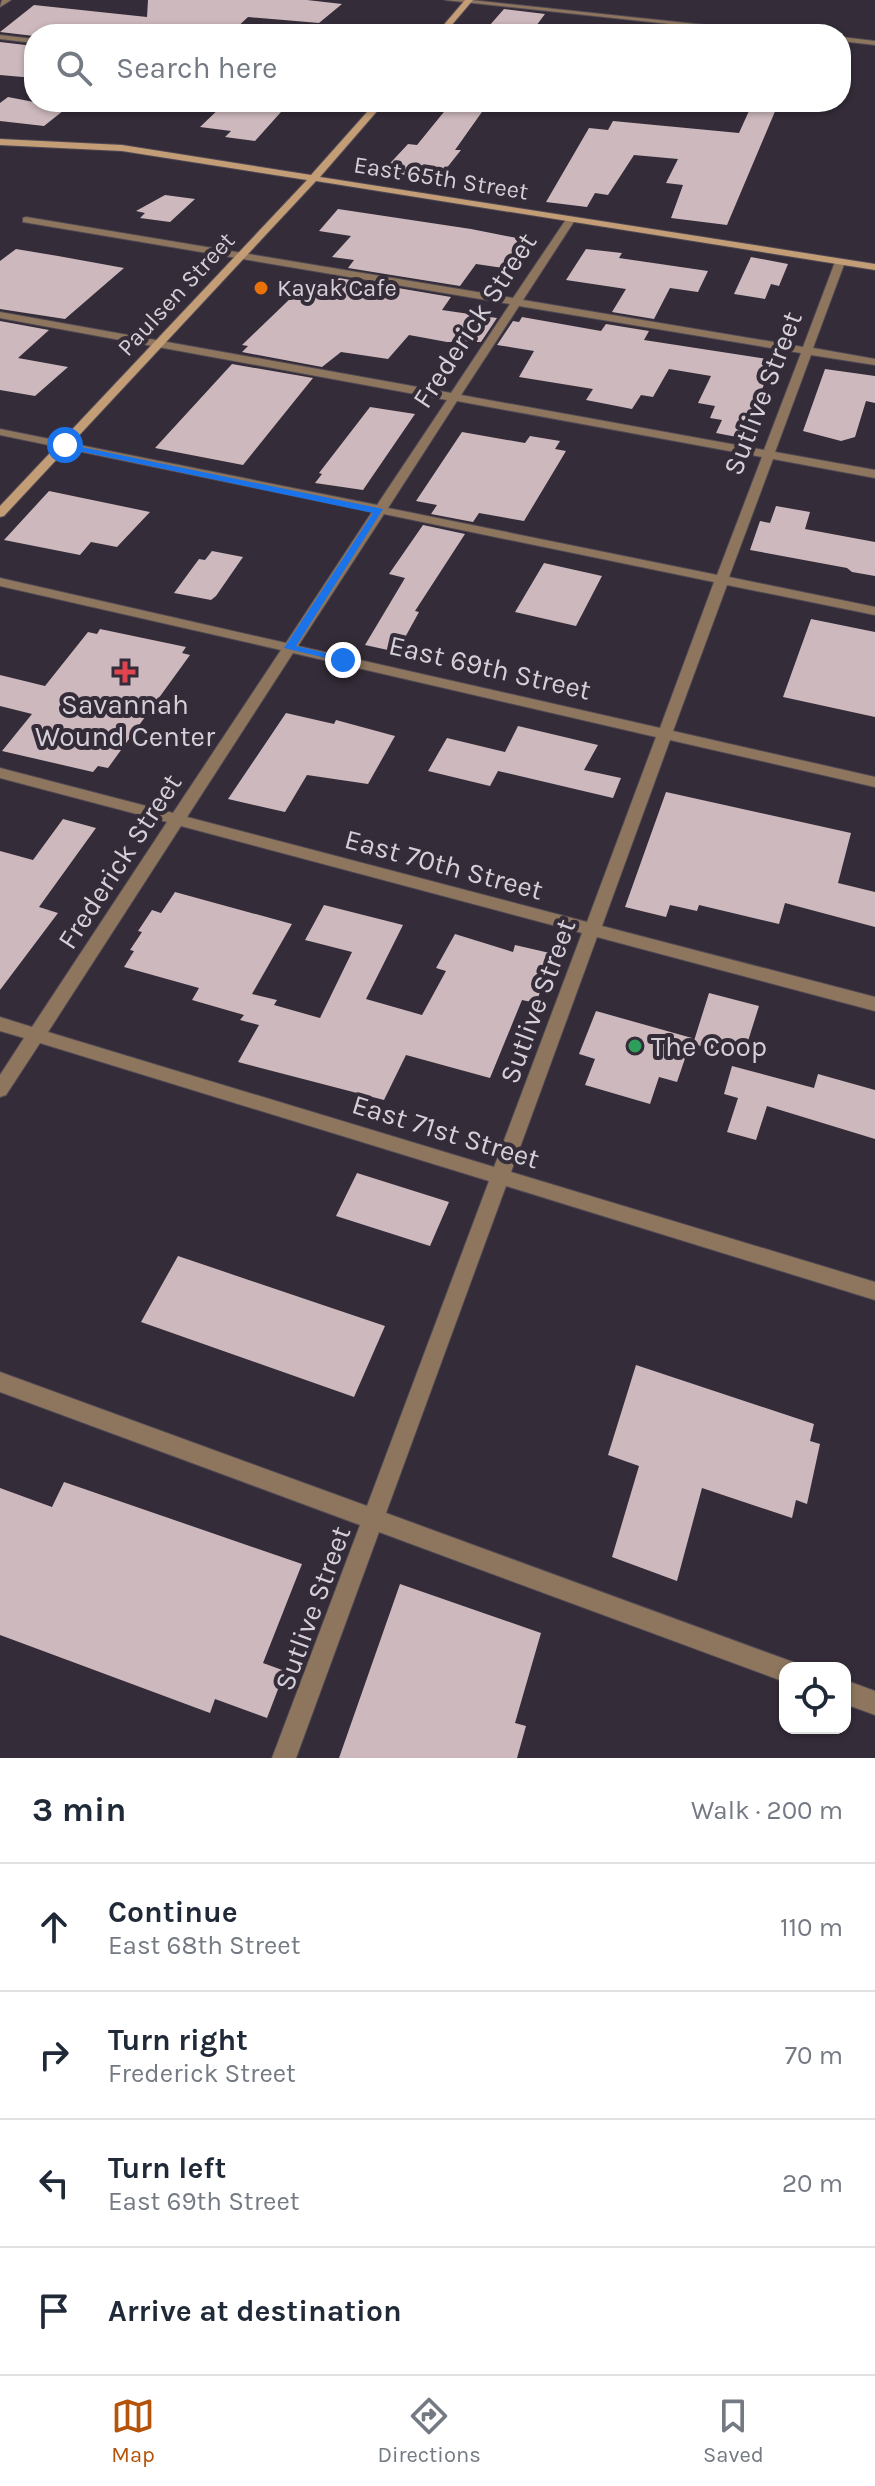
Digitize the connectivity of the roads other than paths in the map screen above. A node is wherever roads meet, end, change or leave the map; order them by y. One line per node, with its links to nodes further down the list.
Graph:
1 (7, 0): 4 (street)
2 (449, 0): 3 (street)
3 (468, 1): 5 (street); 6 (street)
4 (0, 5)
5 (448, 24)
6 (690, 24)
7 (0, 37): 8 (street)
8 (24, 40)
9 (851, 40): 10 (street)
10 (875, 43)
11 (372, 112): 13 (street, Paulsen Street)
12 (0, 142): 13 (street, East 65th Street)
13 (314, 178): 15 (street, East 65th Street); 16 (street, Paulsen Street)
14 (26, 220): 16 (street)
15 (570, 220): 17 (street, East 65th Street); 19 (street, Frederick Street)
16 (243, 256): 19 (street); 21 (street, Paulsen Street)
17 (840, 262): 18 (street, East 65th Street); 22 (street, Sutlive Street)
18 (875, 267)
19 (517, 302): 22 (street); 24 (street, Frederick Street)
20 (0, 315): 21 (street)
21 (160, 344): 24 (street); 26 (street, Paulsen Street)
22 (805, 350): 23 (street); 27 (street, Sutlive Street)
23 (875, 362)
24 (454, 397): 27 (street); 29 (street, Frederick Street)
25 (0, 432): 26 (street)
26 (65, 445): 29 (street); 30 (street, Paulsen Street)
27 (767, 453): 28 (street); 31 (street, Sutlive Street)
28 (875, 474)
29 (379, 512): 31 (street); 34 (street, Frederick Street)
30 (0, 513)
31 (721, 579): 33 (street); 35 (street, Sutlive Street)
32 (0, 582): 34 (street, East 69th Street)
33 (875, 611)
34 (290, 648): 35 (street, East 69th Street); 38 (street, Frederick Street)
35 (664, 734): 37 (street, East 69th Street); 39 (street, Sutlive Street)
36 (0, 773): 38 (street, East 70th Street)
37 (875, 782)
38 (177, 820): 39 (street, East 70th Street); 42 (street, Frederick Street)
39 (591, 929): 40 (street, East 70th Street); 44 (street, Sutlive Street)
40 (875, 1004)
41 (0, 1024): 42 (street, East 71st Street)
42 (36, 1035): 43 (street, Frederick Street); 44 (street, East 71st Street)
43 (0, 1090)
44 (500, 1176): 45 (street, East 71st Street); 47 (street, Sutlive Street)
45 (875, 1291)
46 (0, 1382): 47 (street)
47 (373, 1518): 48 (street); 51 (street, Sutlive Street)
48 (779, 1668)
49 (851, 1694): 50 (street)
50 (875, 1703)
51 (284, 1758)

